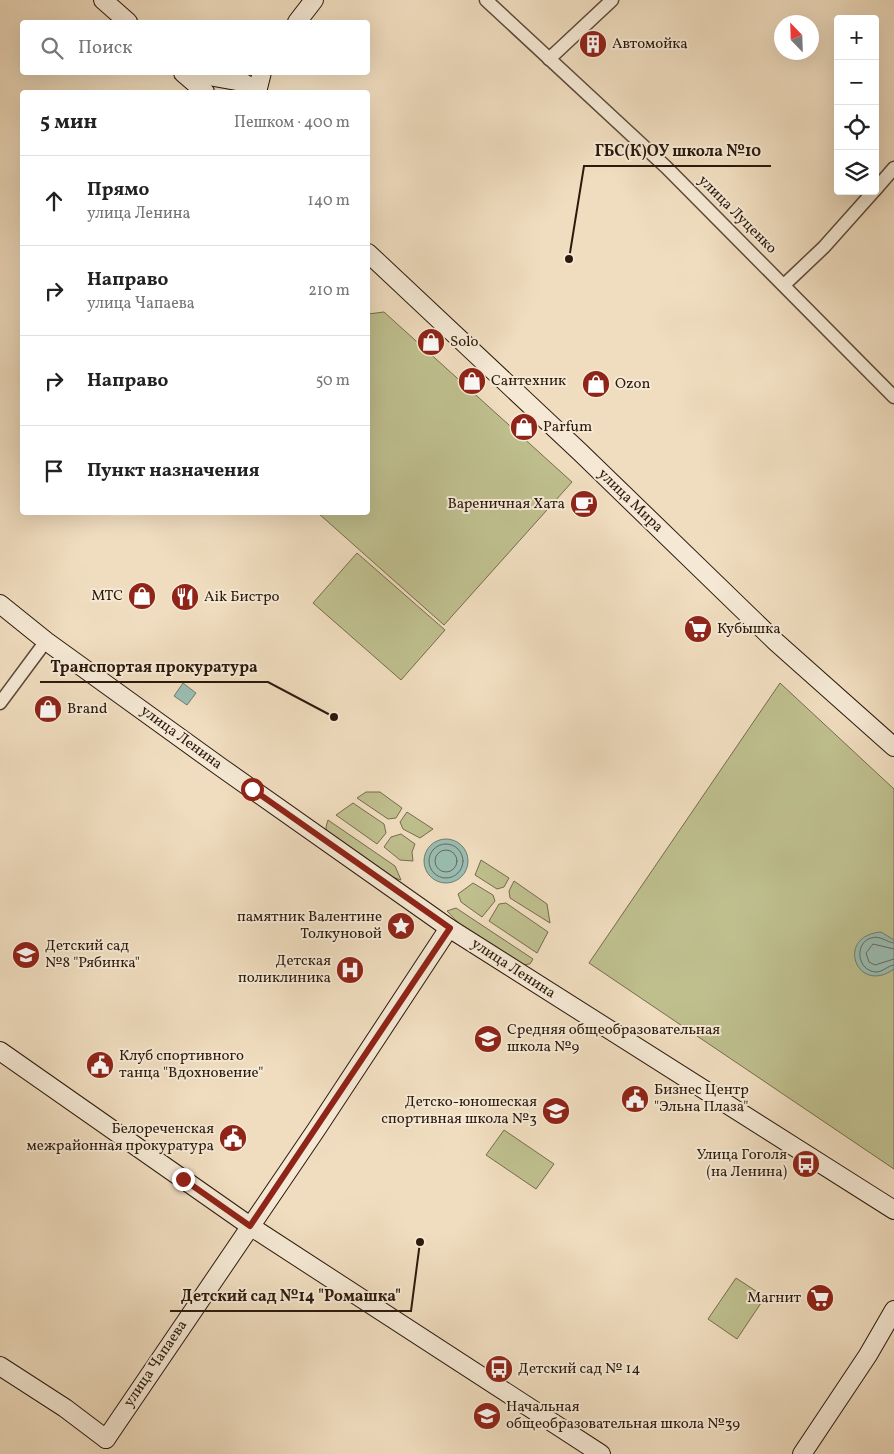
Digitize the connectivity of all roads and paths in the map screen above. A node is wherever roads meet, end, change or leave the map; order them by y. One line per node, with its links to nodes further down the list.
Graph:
1 (103, 0): 5 (street)
2 (314, 0): 6 (street)
3 (486, 0): 7 (street, улица Луценко)
4 (612, 0): 7 (street)
5 (126, 20)
6 (299, 20)
7 (549, 59): 20 (street, улица Луценко)
8 (188, 75): 13 (street)
9 (193, 75): 12 (street)
10 (250, 75): 12 (street)
11 (261, 75): 15 (street)
12 (228, 88): 14 (street)
13 (203, 90)
14 (254, 90)
15 (257, 90)
16 (894, 168): 17 (street)
17 (879, 186)
18 (871, 195): 20 (street)
19 (370, 255): 26 (street, улица Мира)
20 (784, 285): 21 (street, улица Луценко)
21 (894, 397)
22 (0, 592): 24 (street, улица Ленина)
23 (0, 604): 24 (street, улица Ленина)
24 (46, 641): 25 (street); 27 (street, улица Ленина)
25 (0, 703)
26 (894, 748)
27 (450, 928): 29 (street, улица Ленина); 30 (street, улица Чапаева)
28 (0, 1051): 30 (street)
29 (894, 1210)
30 (250, 1226): 33 (street, улица Чапаева); 34 (street)
31 (894, 1310): 35 (street)
32 (0, 1366): 33 (street)
33 (110, 1446)
34 (601, 1454)
35 (802, 1454)

